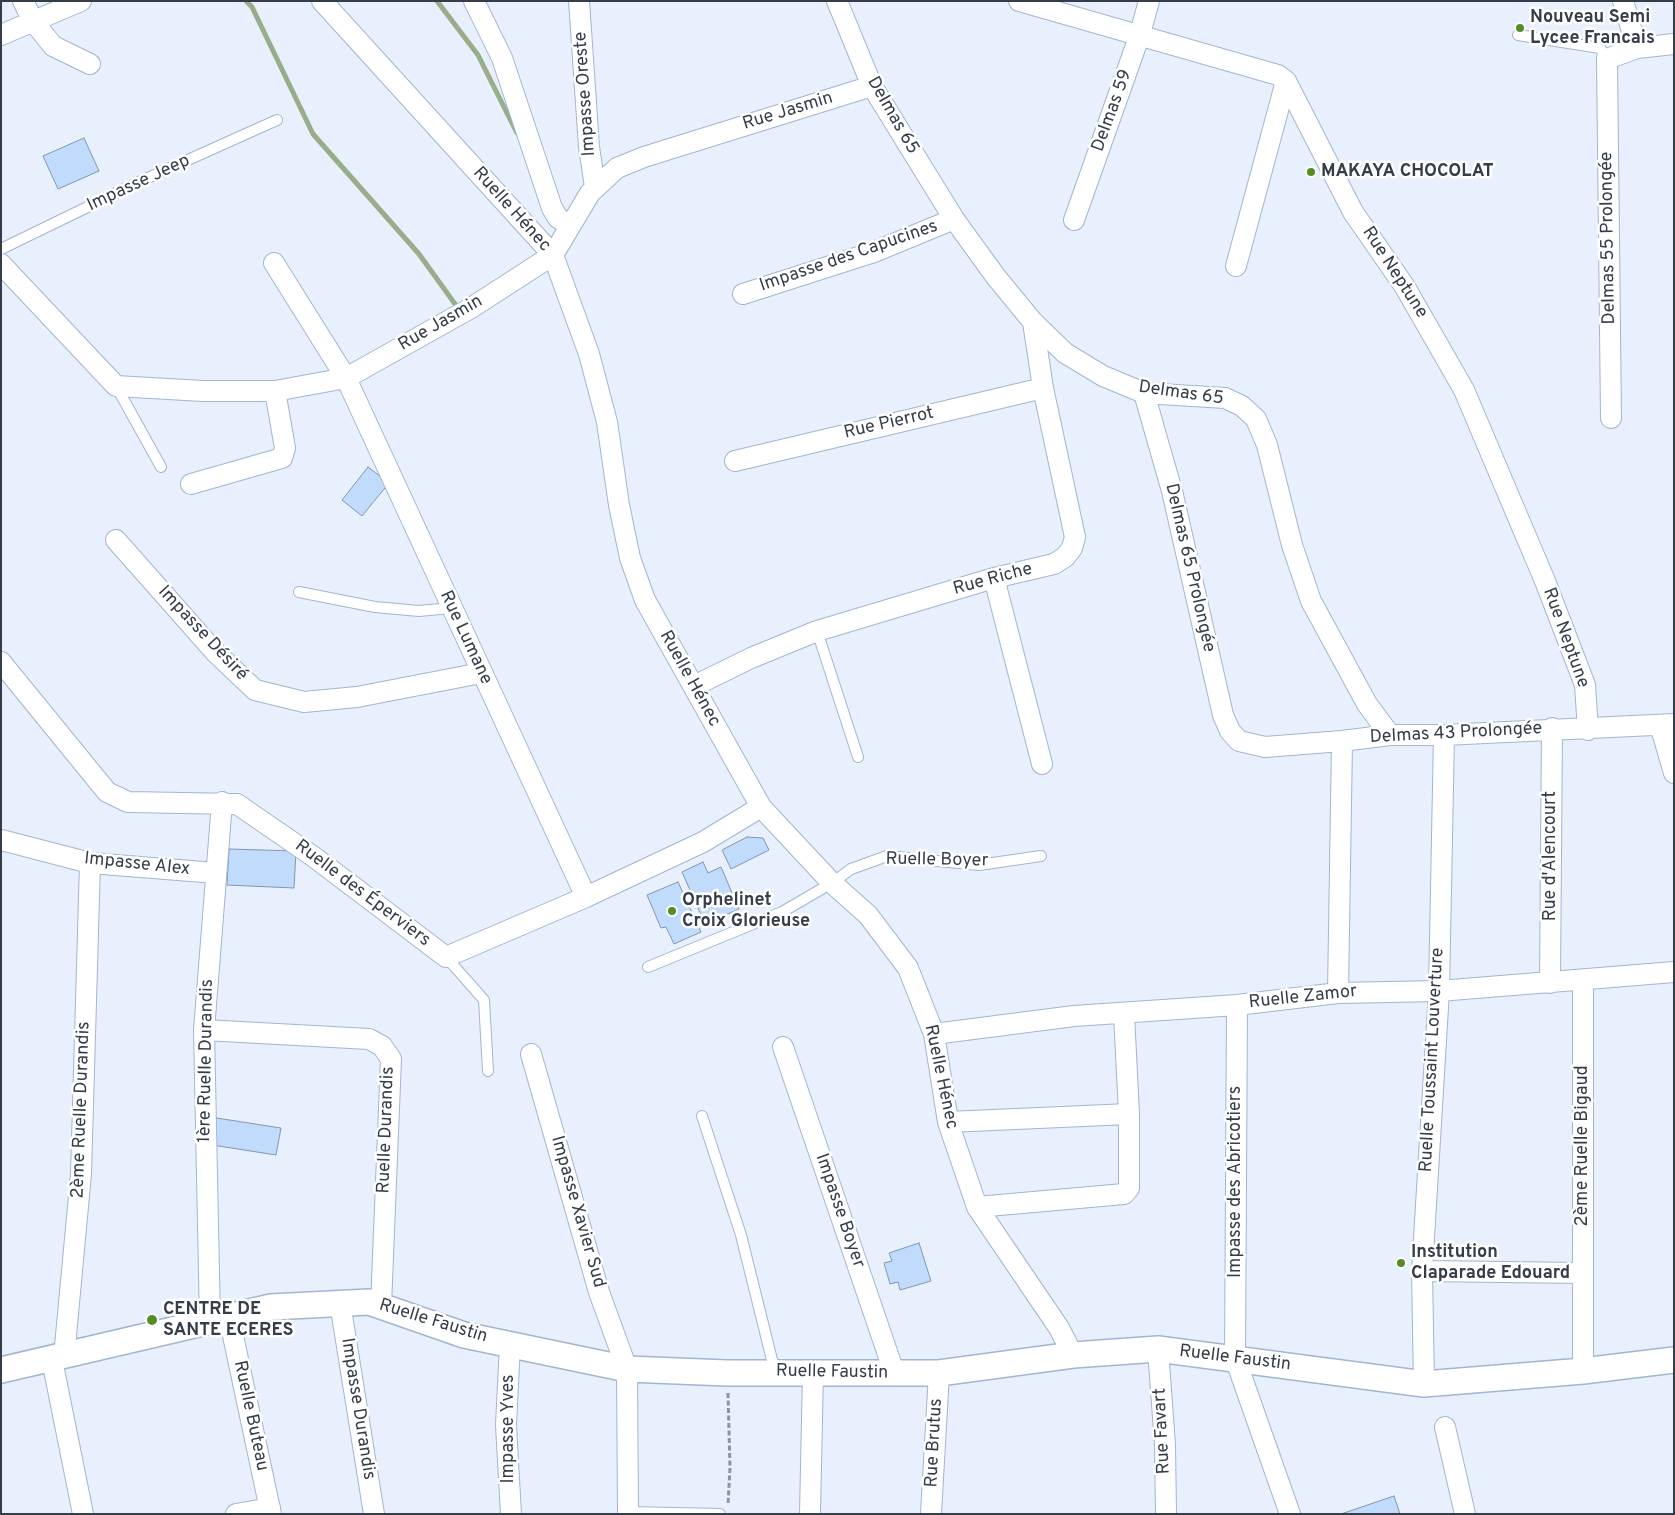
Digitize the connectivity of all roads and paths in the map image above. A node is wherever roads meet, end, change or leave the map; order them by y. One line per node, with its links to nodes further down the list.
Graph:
1 (23, 1): 10 (street)
2 (81, 1): 10 (street)
3 (322, 1): 26 (street, Ruelle Hénec)
4 (474, 1): 24 (street)
5 (579, 1): 21 (street, Impasse Oreste)
6 (837, 1): 19 (street, Delmas 65)
7 (1019, 1): 13 (street)
8 (1149, 1): 13 (street, Delmas 59)
9 (1623, 1): 15 (street)
10 (33, 21): 11 (street); 17 (street)
11 (1, 34)
12 (1518, 35): 16 (lane)
13 (1139, 37): 18 (street); 23 (street, Delmas 59)
14 (1674, 44): 15 (street)
15 (1637, 48): 16 (street)
16 (1607, 59): 37 (street, Delmas 55 Prolongée)
17 (90, 64)
18 (1286, 81): 29 (street); 51 (street, Rue Neptune)
19 (872, 86): 21 (street, Rue Jasmin); 22 (street, Delmas 65)
20 (277, 120): 25 (lane, Impasse Jeep)
21 (595, 187): 24 (street, Rue Jasmin)
22 (954, 219): 30 (street, Impasse des Capucines); 31 (street, Delmas 65)
23 (1074, 220)
24 (570, 226): 26 (street, Rue Jasmin)
25 (1, 249)
26 (553, 255): 32 (street, Rue Jasmin); 48 (street, Ruelle Hénec)
27 (274, 262): 32 (street, Rue Lumane)
28 (1, 264): 33 (street)
29 (1236, 266)
30 (743, 294)
31 (1033, 322): 34 (street, Rue Riche); 36 (street, Delmas 65)
32 (346, 378): 35 (street, Rue Jasmin); 44 (street, Rue Lumane)
33 (116, 386): 35 (street, Rue Jasmin); 39 (lane)
34 (1043, 388): 38 (street, Rue Pierrot); 42 (street, Rue Riche)
35 (274, 391): 40 (street)
36 (1144, 393): 52 (street, Delmas 65); 54 (street, Delmas 65 Prolongée)
37 (1611, 418)
38 (735, 460)
39 (161, 467)
40 (191, 484)
41 (116, 540): 47 (street, Impasse Désiré)
42 (994, 578): 45 (street, Rue Riche); 57 (street)
43 (299, 592): 44 (lane)
44 (451, 608): 47 (street, Rue Lumane)
45 (817, 631): 48 (street, Rue Riche); 56 (lane)
46 (1, 662): 59 (street, Ruelle des Éperviers)
47 (481, 673): 66 (street, Rue Lumane)
48 (694, 686): 60 (street, Ruelle Hénec)
49 (1667, 724): 51 (street, Delmas 43 Prolongée); 58 (street)
50 (1552, 728): 51 (street, Delmas 43 Prolongée); 53 (street, Delmas 43 Prolongée); 71 (street, Rue d'Alencourt)
51 (1588, 730)
52 (1390, 734): 53 (street, Delmas 43 Prolongée); 55 (street, Delmas 43 Prolongée)
53 (1444, 735): 72 (street, Ruelle Toussaint Louverture)
54 (1239, 741): 55 (street, Delmas 43 Prolongée)
55 (1342, 741): 73 (street)
56 (858, 757)
57 (1042, 764)
58 (1674, 773)
59 (222, 802): 64 (street, 1ère Ruelle Durandis); 67 (street, Ruelle des Éperviers)
60 (761, 807): 65 (street, Ruelle Hénec); 66 (street, Ruelle des Éperviers)
61 (1, 840): 63 (street, Impasse Alex)
62 (1041, 856): 65 (lane, Ruelle Boyer)
63 (90, 863): 64 (street, Impasse Alex); 93 (street, 2ème Ruelle Durandis)
64 (216, 873): 76 (street, 1ère Ruelle Durandis)
65 (832, 883): 68 (lane, Ruelle Boyer); 77 (street, Ruelle Hénec)
66 (586, 897): 67 (street, Ruelle des Éperviers)
67 (446, 957): 80 (lane)
68 (648, 966)
69 (1674, 972): 70 (street, Ruelle Zamor)
70 (1583, 981): 71 (street, Ruelle Zamor); 86 (street, 2ème Ruelle Bigaud)
71 (1550, 983): 72 (street, Ruelle Zamor)
72 (1439, 991): 73 (street, Ruelle Zamor); 85 (street, Ruelle Toussaint Louverture)
73 (1338, 993): 74 (street, Ruelle Zamor)
74 (1237, 1005): 75 (street, Ruelle Zamor); 94 (street, Impasse des Abricotiers)
75 (1124, 1014): 77 (street, Ruelle Zamor); 81 (street)
76 (204, 1030): 88 (street, Ruelle Durandis); 89 (street, 1ère Ruelle Durandis)
77 (934, 1034): 83 (street, Ruelle Hénec)
78 (783, 1048): 103 (street, Impasse Boyer)
79 (531, 1054): 96 (street, Impasse Xavier Sud)
80 (488, 1071)
81 (1129, 1114): 83 (street); 84 (street)
82 (702, 1116): 99 (lane)
83 (948, 1122): 84 (street, Ruelle Hénec)
84 (977, 1208): 92 (street, Ruelle Hénec)
85 (1422, 1271): 86 (street); 104 (street, Ruelle Toussaint Louverture)
86 (1583, 1273): 98 (street, 2ème Ruelle Bigaud)
87 (340, 1303): 88 (street, Ruelle Faustin); 89 (street, Ruelle Faustin); 110 (street, Impasse Durandis)
88 (381, 1306): 90 (street, Ruelle Faustin)
89 (219, 1319): 93 (street, Ruelle Faustin); 106 (street, Ruelle Buteau)
90 (510, 1344): 96 (street, Ruelle Faustin); 111 (street, Impasse Yves)
91 (1158, 1349): 92 (street, Ruelle Faustin); 94 (street, Ruelle Faustin); 116 (street, Rue Favart)
92 (1073, 1355): 102 (street, Ruelle Faustin)
93 (58, 1358): 97 (street, Ruelle Faustin); 108 (street, 2ème Ruelle Durandis)
94 (1235, 1358): 104 (street, Ruelle Faustin); 117 (street, Impasse des Abricotiers)
95 (1674, 1360): 98 (street, Ruelle Faustin)
96 (627, 1369): 101 (street, Ruelle Faustin); 107 (street, Impasse Xavier Sud)
97 (1, 1370)
98 (1583, 1371): 104 (street, Ruelle Faustin)
99 (775, 1372): 100 (street, Ruelle Faustin); 101 (street, Ruelle Faustin)
100 (813, 1372): 103 (street, Ruelle Faustin); 114 (street)
101 (727, 1373): 113 (path)
102 (939, 1373): 103 (street, Ruelle Faustin); 115 (street, Rue Brutus)
103 (895, 1374)
104 (1424, 1384)
105 (1446, 1427): 118 (street)
106 (270, 1511): 109 (street)
107 (628, 1513): 112 (lane)
108 (83, 1514)
109 (236, 1514)
110 (374, 1514)
111 (511, 1514)
112 (720, 1514)
113 (728, 1514)
114 (810, 1514)
115 (931, 1514)
116 (1166, 1514)
117 (1290, 1514)
118 (1465, 1514)

